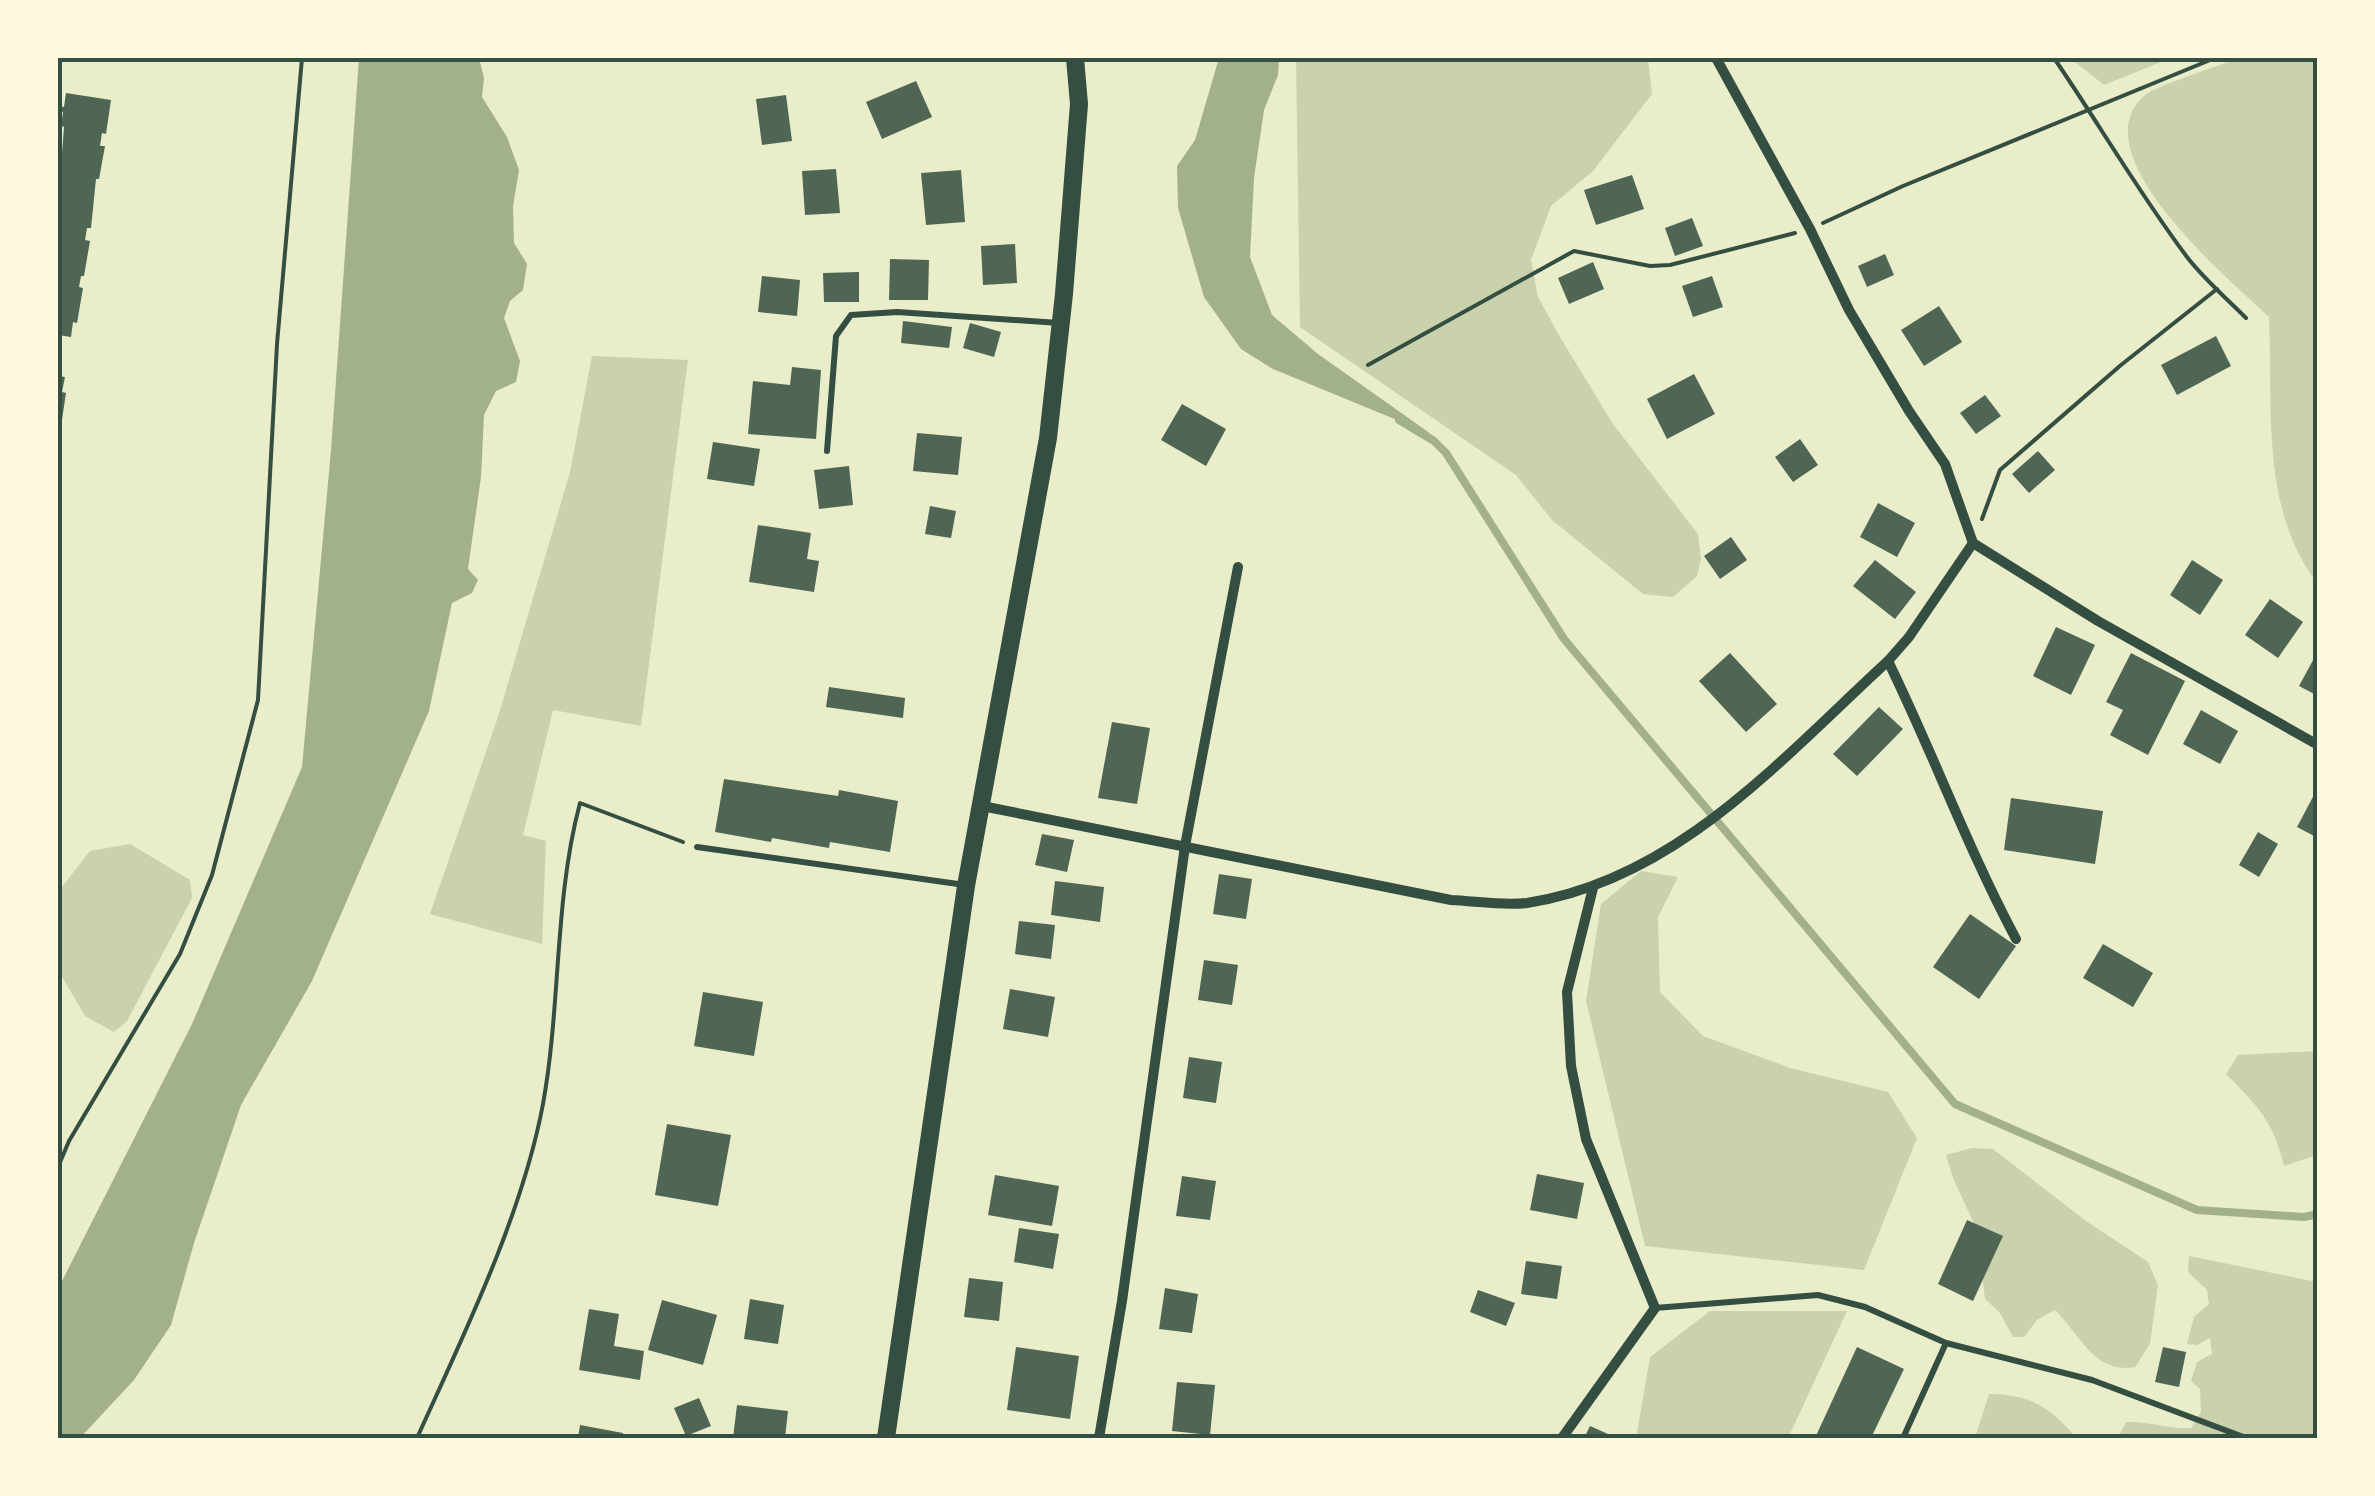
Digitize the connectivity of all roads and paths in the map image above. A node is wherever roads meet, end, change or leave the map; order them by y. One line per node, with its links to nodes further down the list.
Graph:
1 (302, 58): 19 (path)
2 (1075, 58): 7 (street)
3 (1716, 58): 9 (street)
4 (2054, 58): 5 (path)
5 (2218, 289): 6 (path); 9 (path)
6 (2246, 318)
7 (1060, 323): 8 (lane); 13 (street)
8 (827, 451)
9 (1973, 543): 11 (street); 12 (street)
10 (1238, 567): 14 (street)
11 (1888, 660): 17 (street); 18 (street)
12 (2318, 745)
13 (982, 806): 14 (street); 16 (street)
14 (1184, 846): 17 (street); 24 (street)
15 (697, 848): 16 (lane); 22 (path)
16 (966, 886): 23 (street)
17 (1593, 888): 20 (street)
18 (2016, 940)
19 (58, 1167)
20 (1656, 1308): 21 (lane); 25 (street)
21 (1946, 1344): 26 (lane); 27 (lane)
22 (417, 1438)
23 (886, 1438)
24 (1099, 1438)
25 (1562, 1438)
26 (1904, 1438)
27 (2246, 1438)

